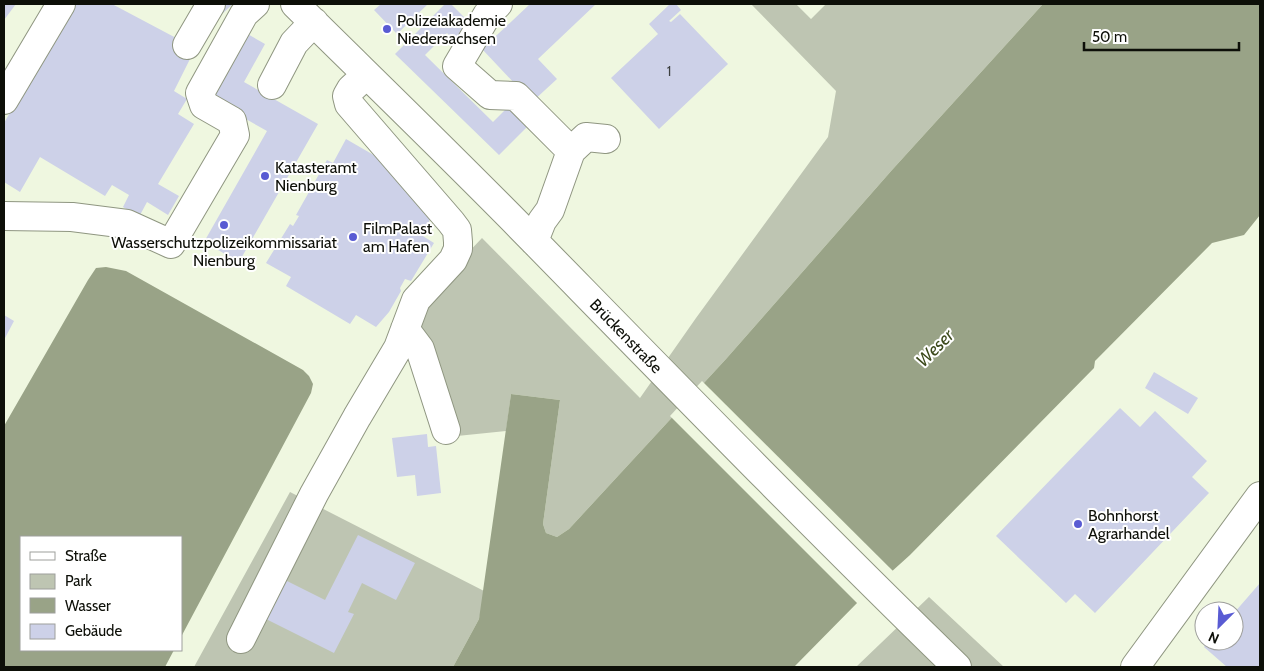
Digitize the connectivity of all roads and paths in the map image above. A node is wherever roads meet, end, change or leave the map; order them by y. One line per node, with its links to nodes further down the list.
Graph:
1 (61, 4): 9 (street)
2 (212, 4): 6 (street)
3 (255, 4): 12 (street)
4 (498, 4): 11 (street)
5 (304, 13): 7 (street, Brückenstraße); 8 (street)
6 (187, 44)
7 (366, 75): 13 (street, Brückenstraße); 14 (street)
8 (272, 85)
9 (4, 100)
10 (606, 139): 11 (street)
11 (571, 151): 13 (street)
12 (5, 216)
13 (534, 241): 18 (street, Brückenstraße)
14 (405, 329): 15 (street); 17 (street)
15 (446, 430)
16 (1260, 496): 19 (street)
17 (241, 639)
18 (957, 667)
19 (1135, 667)

